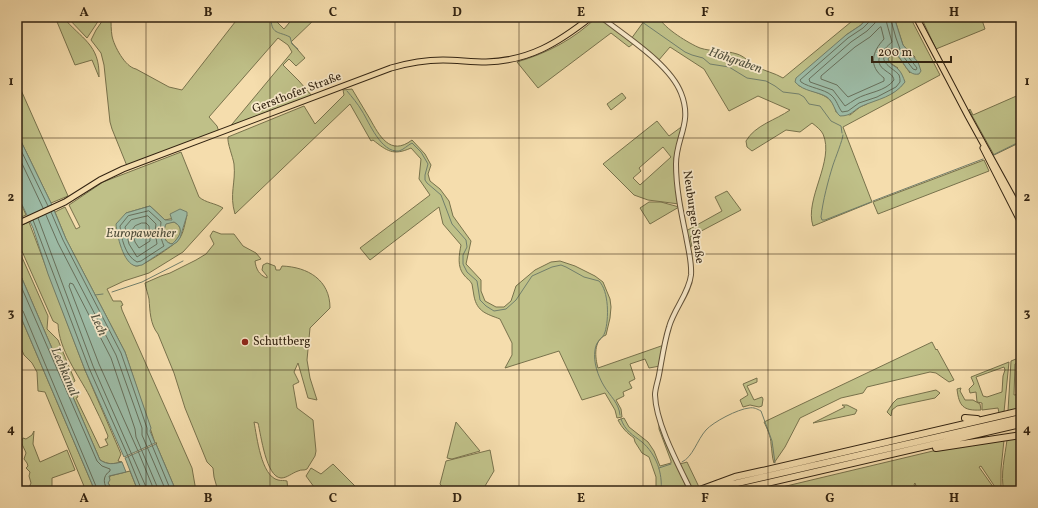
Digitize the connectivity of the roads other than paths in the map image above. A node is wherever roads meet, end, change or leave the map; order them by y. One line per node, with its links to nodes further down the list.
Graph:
1 (591, 17): 7 (main road, Gersthofer Straße)
2 (601, 17): 17 (street, Neuburger Straße)
3 (916, 17): 4 (main road)
4 (968, 116): 5 (main road); 6 (main road)
5 (1021, 212)
6 (1021, 223)
7 (18, 224)
8 (1021, 410): 11 (highway)
9 (965, 418): 11 (highway)
10 (1021, 418): 19 (highway)
11 (985, 419): 16 (highway)
12 (1021, 424): 14 (highway)
13 (1019, 436): 14 (highway)
14 (898, 453): 20 (highway)
15 (779, 462): 16 (highway)
16 (762, 471): 18 (highway)
17 (690, 491)
18 (698, 491)
19 (705, 491)
20 (733, 491)

